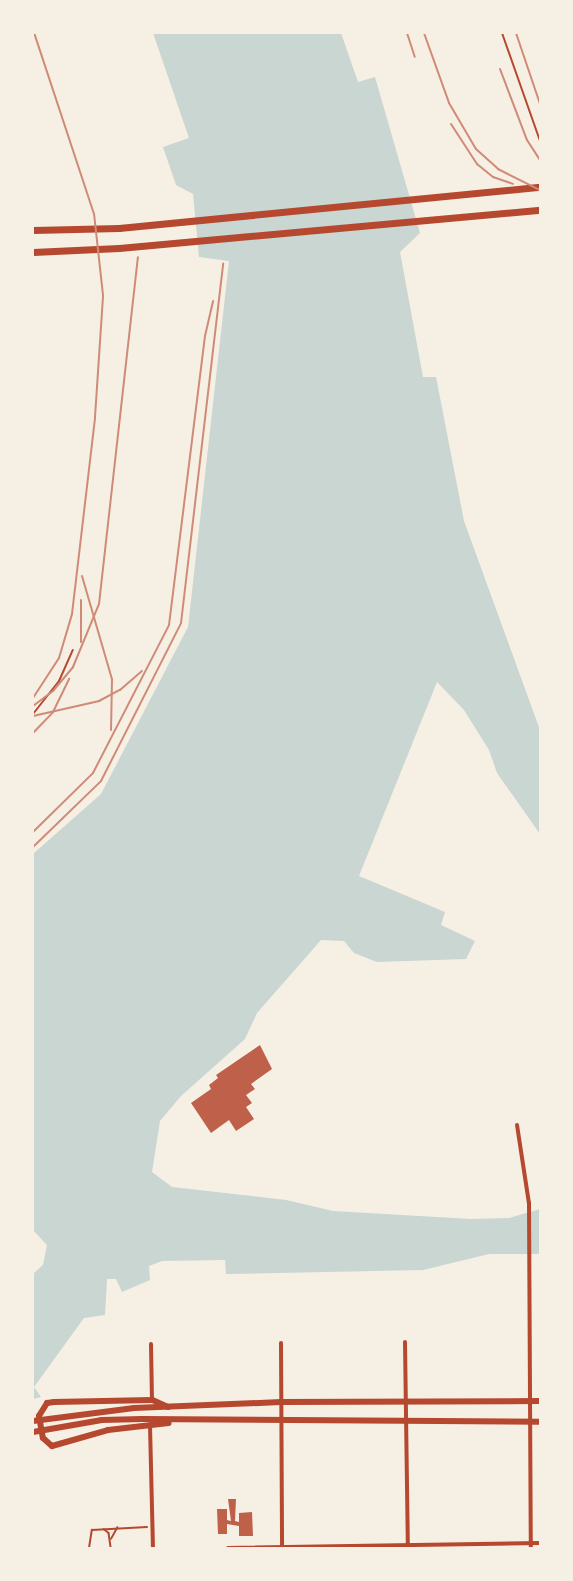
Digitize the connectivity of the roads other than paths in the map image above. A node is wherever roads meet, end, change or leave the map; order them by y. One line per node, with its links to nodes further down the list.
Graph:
1 (502, 33): 2 (lane)
2 (540, 141)
3 (540, 187): 5 (highway)
4 (540, 210): 6 (highway)
5 (33, 230)
6 (33, 252)
7 (73, 650): 8 (lane)
8 (33, 714)
9 (518, 1125): 14 (street)
10 (405, 1342): 17 (street)
11 (280, 1343): 16 (street)
12 (151, 1344): 13 (street)
13 (152, 1400): 18 (main road); 25 (main road)
14 (531, 1401): 15 (main road); 17 (main road); 22 (street)
15 (540, 1401)
16 (281, 1402): 17 (main road); 18 (main road); 24 (street)
17 (406, 1402): 21 (street)
18 (169, 1407): 20 (main road)
19 (187, 1420): 24 (main road); 25 (main road); 26 (main road)
20 (33, 1421)
21 (406, 1422): 22 (main road); 24 (main road); 29 (street)
22 (531, 1422): 23 (main road); 28 (street)
23 (540, 1422)
24 (281, 1423): 32 (street)
25 (150, 1426): 30 (street)
26 (33, 1432)
27 (540, 1543): 28 (street)
28 (531, 1545): 29 (street)
29 (408, 1546): 32 (street)
30 (153, 1548)
31 (228, 1548): 32 (street)
32 (282, 1548)

